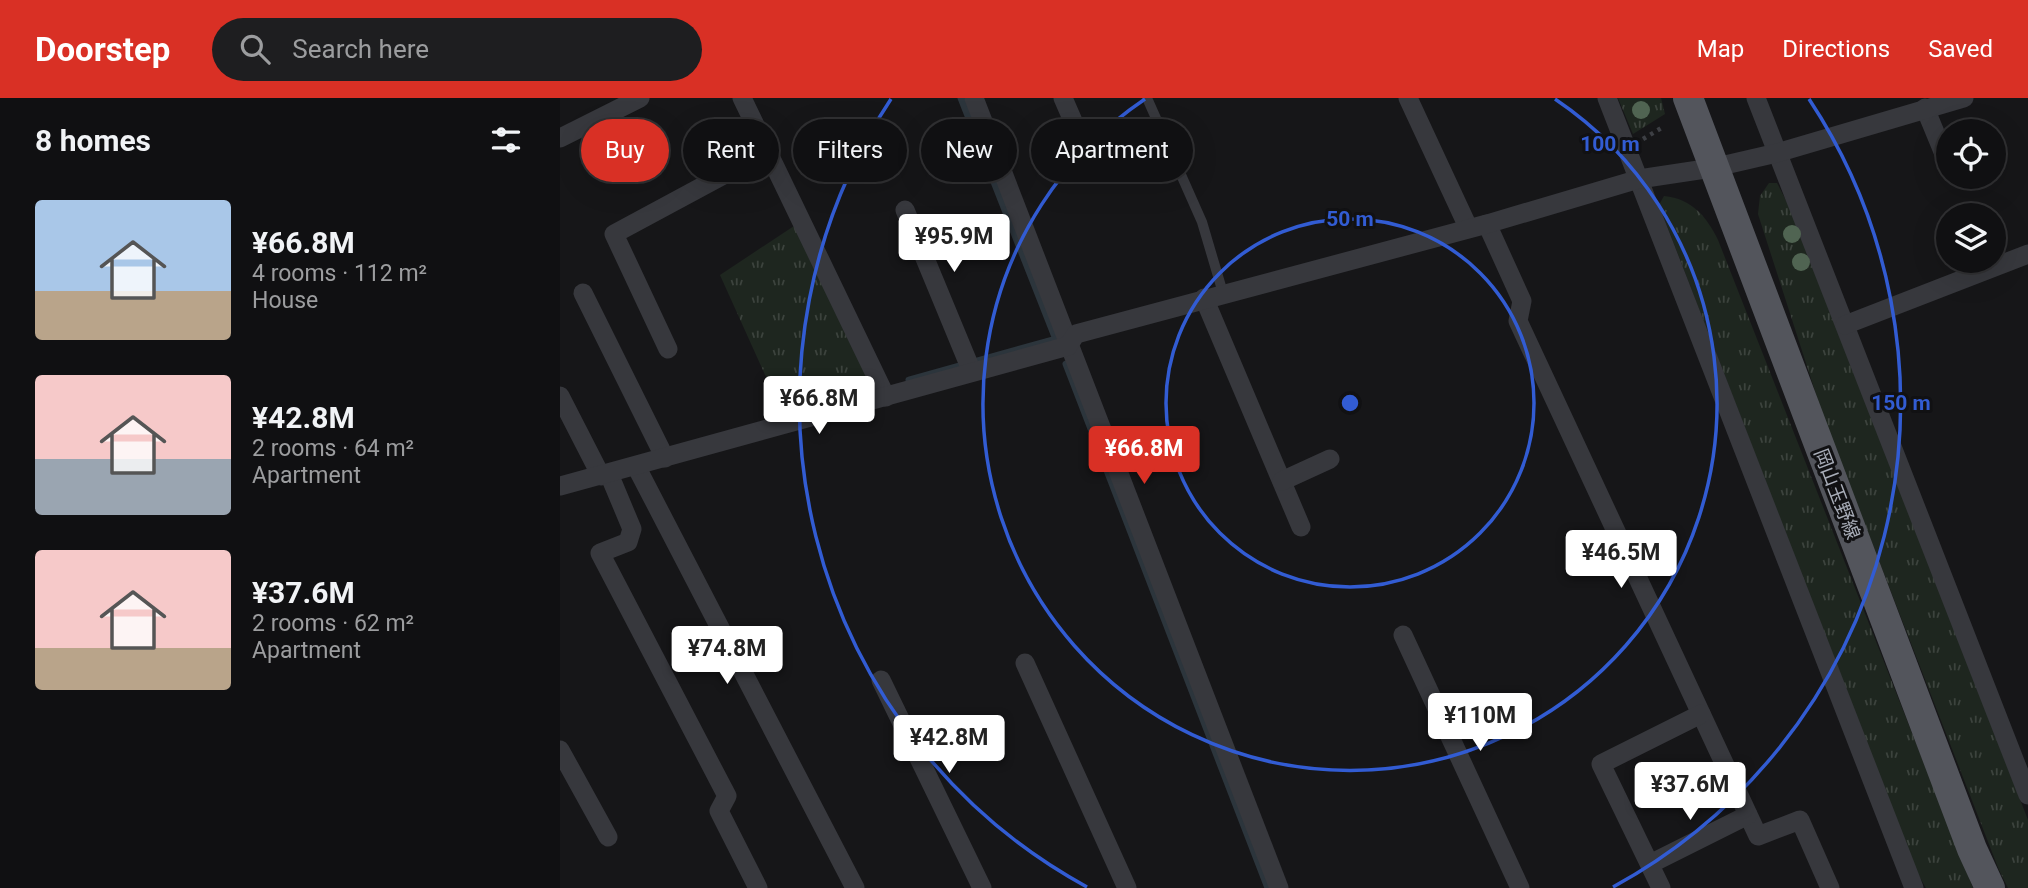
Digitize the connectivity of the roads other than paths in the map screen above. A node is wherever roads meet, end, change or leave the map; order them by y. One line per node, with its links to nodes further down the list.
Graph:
1 (640, 98): 14 (street)
2 (742, 98): 12 (street)
3 (974, 98): 27 (street)
4 (1063, 98): 13 (street)
5 (1147, 98): 25 (lane)
6 (1408, 98): 22 (street)
7 (1606, 98): 19 (street)
8 (1688, 98): 17 (main road, 岡山玉野線)
9 (1756, 98): 16 (street)
10 (1964, 98): 11 (street)
11 (1916, 106): 15 (street); 16 (street)
12 (752, 119)
13 (1072, 119)
14 (560, 138)
15 (1936, 141)
16 (1777, 153): 17 (street); 26 (street)
17 (1712, 168): 19 (street); 57 (main road, 岡山玉野線)
18 (779, 174): 30 (street)
19 (1639, 179): 22 (street); 56 (street)
20 (710, 182): 28 (street)
21 (905, 210): 29 (street)
22 (1477, 225): 25 (street); 42 (street)
23 (2028, 256): 26 (street)
24 (583, 293): 32 (street)
25 (1213, 296): 27 (street); 36 (street)
26 (1845, 325): 44 (street)
27 (1068, 346): 29 (street); 52 (street)
28 (668, 349)
29 (969, 364): 30 (street)
30 (883, 390): 32 (street)
31 (560, 396): 35 (street)
32 (661, 450): 34 (street)
33 (1330, 459): 36 (street)
34 (636, 466): 35 (street); 49 (street)
35 (601, 471): 37 (street); 48 (street)
36 (1282, 481): 38 (street)
37 (560, 486)
38 (1301, 527)
39 (1403, 635): 53 (street)
40 (1025, 663): 51 (street)
41 (881, 680): 50 (street)
42 (1701, 714): 45 (street); 47 (street)
43 (560, 750): 46 (street)
44 (2028, 795)
45 (1748, 815): 47 (street); 55 (street)
46 (608, 837)
47 (1650, 864): 54 (street)
48 (758, 888)
49 (855, 888)
50 (982, 888)
51 (1127, 888)
52 (1279, 888)
53 (1520, 888)
54 (1661, 888)
55 (1830, 888)
56 (1914, 888)
57 (1990, 888)

